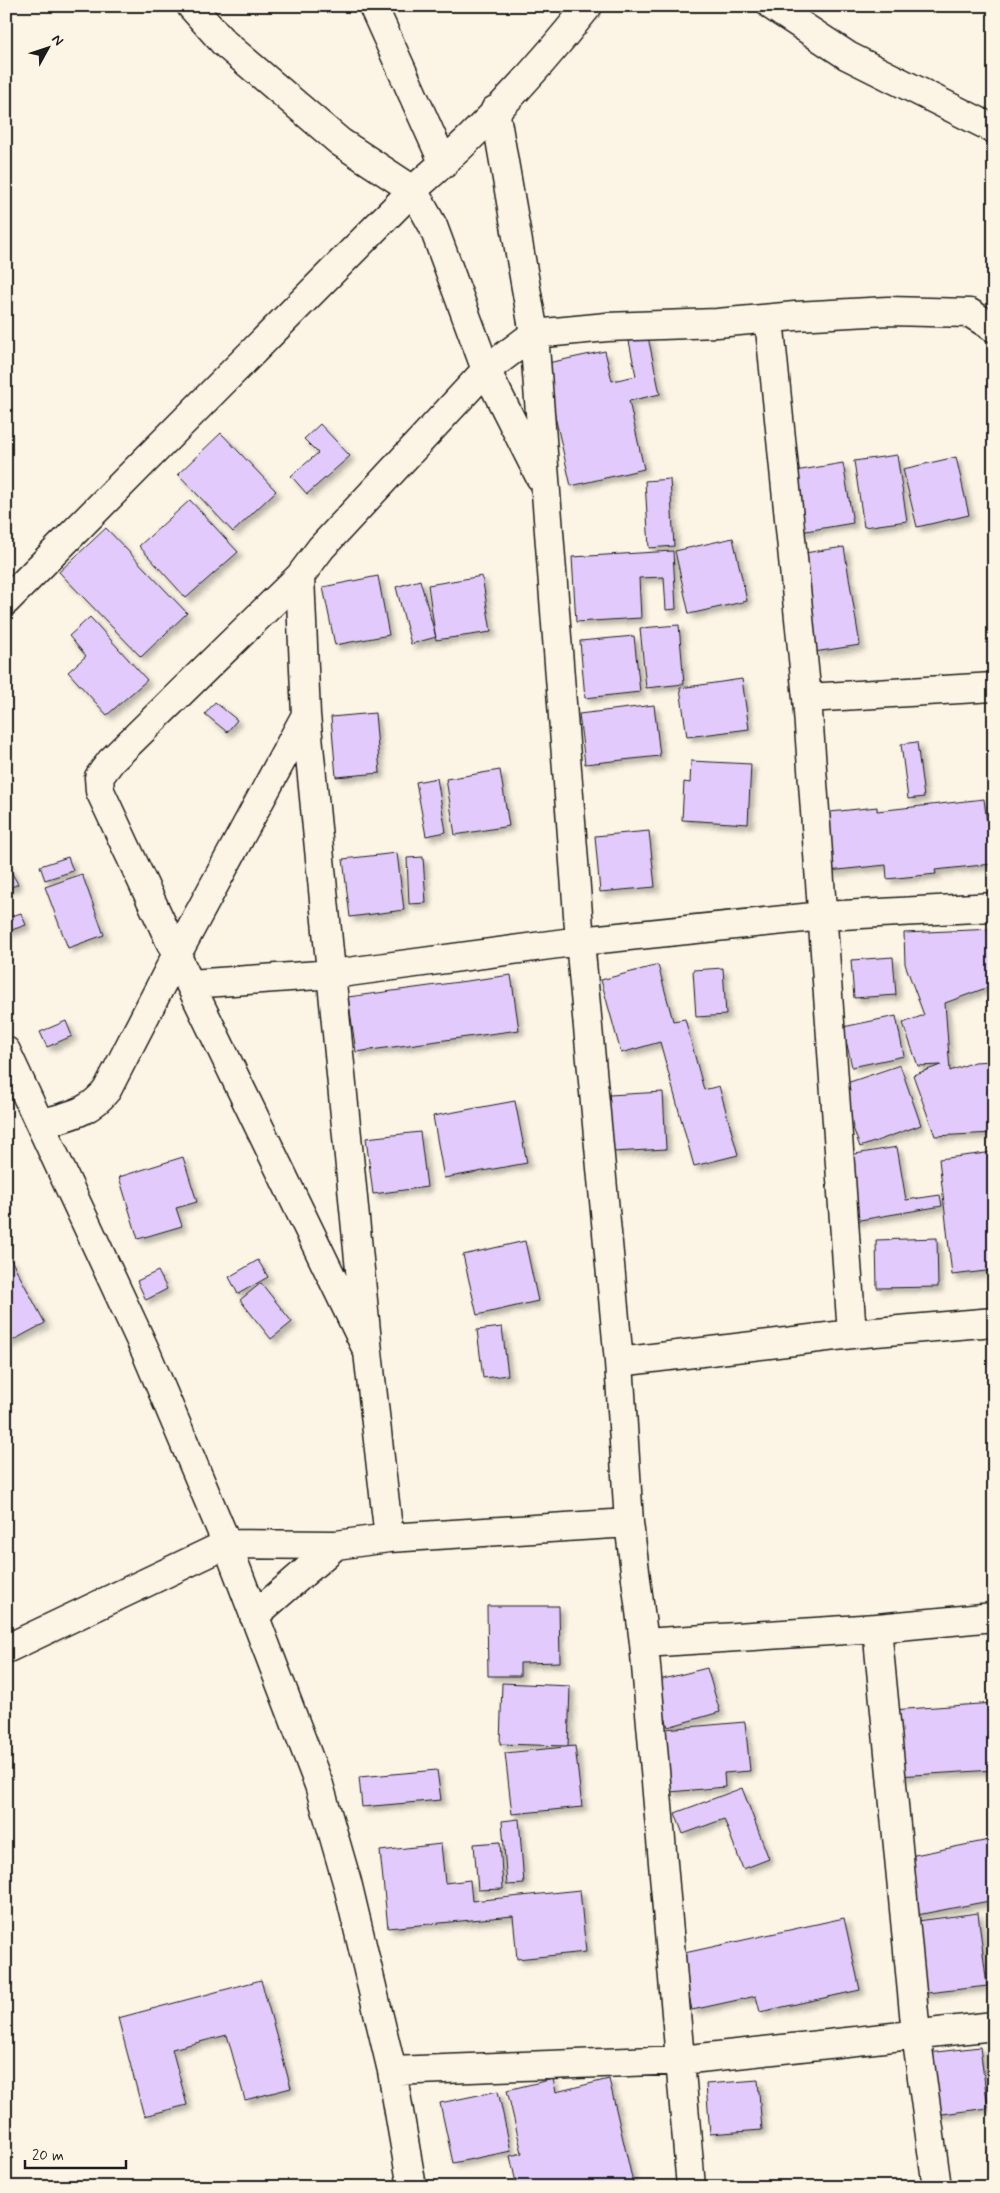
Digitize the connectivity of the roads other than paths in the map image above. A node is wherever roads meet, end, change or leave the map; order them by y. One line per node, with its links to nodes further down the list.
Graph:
1 (191, 6): 8 (street)
2 (373, 6): 7 (street)
3 (588, 6): 5 (street)
4 (772, 6): 6 (street)
5 (495, 110): 7 (street); 11 (street)
6 (994, 129)
7 (444, 164): 8 (street)
8 (414, 190): 12 (street); 15 (street)
9 (769, 319): 10 (street); 11 (street); 17 (street)
10 (994, 328)
11 (534, 334): 12 (street); 13 (street)
12 (486, 370): 13 (street); 14 (street)
13 (546, 490): 21 (street)
14 (300, 576): 18 (street); 22 (street)
15 (6, 601)
16 (994, 687): 17 (street)
17 (806, 698): 20 (street)
18 (306, 715): 22 (street); 23 (street)
19 (994, 907): 20 (street)
20 (823, 916): 21 (street); 28 (street)
21 (580, 941): 23 (street); 30 (street)
22 (177, 954): 24 (street); 26 (street)
23 (333, 974): 24 (street); 29 (street)
24 (190, 984): 29 (street)
25 (6, 1051): 26 (street)
26 (41, 1124): 33 (street)
27 (994, 1322): 28 (street)
28 (852, 1334): 30 (street)
29 (368, 1352): 32 (street)
30 (619, 1362): 31 (street)
31 (629, 1523): 32 (street); 38 (street)
32 (388, 1538): 34 (street)
33 (227, 1544): 34 (street); 35 (street); 39 (street)
34 (336, 1545): 35 (street)
35 (254, 1616): 43 (street)
36 (994, 1617): 37 (street)
37 (877, 1628): 38 (street); 41 (street)
38 (644, 1643): 42 (street)
39 (6, 1649)
40 (994, 2026): 41 (street)
41 (916, 2034): 42 (street); 46 (street)
42 (681, 2060): 43 (street); 45 (street)
43 (392, 2071): 44 (street)
44 (412, 2187)
45 (691, 2187)
46 (937, 2187)

